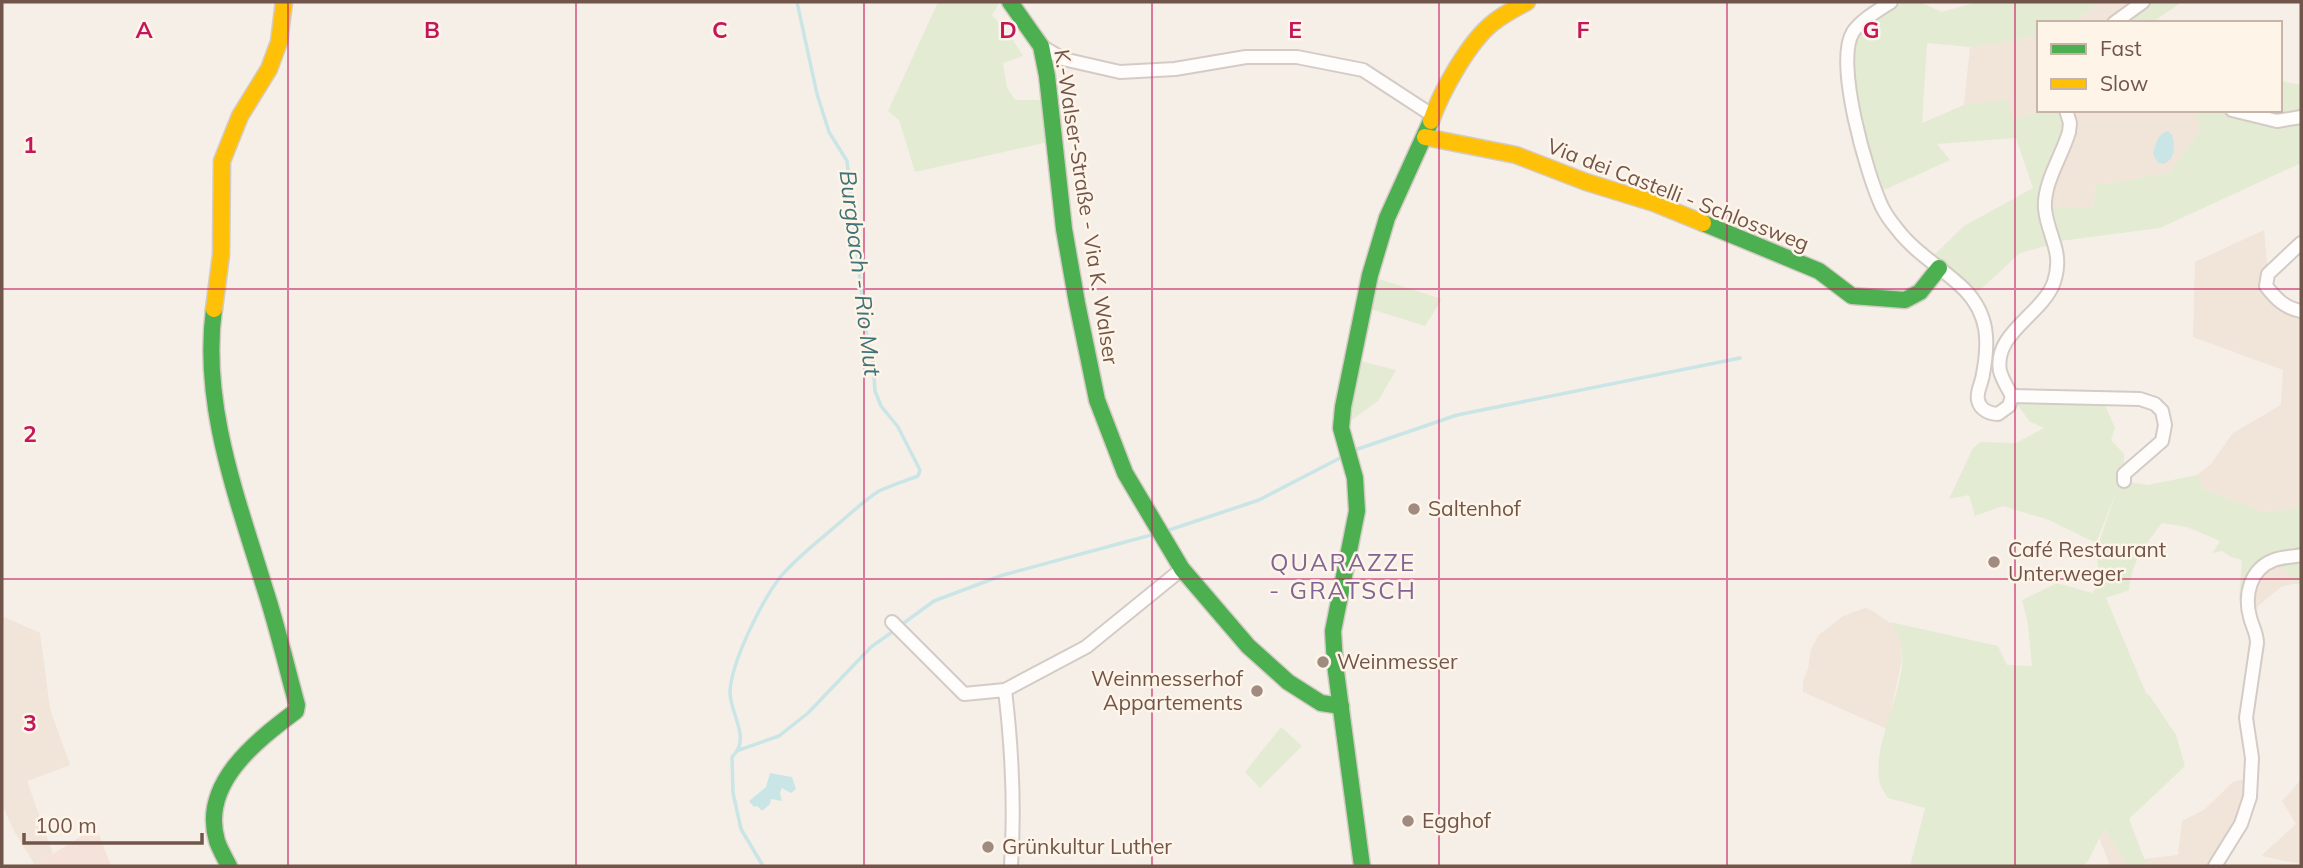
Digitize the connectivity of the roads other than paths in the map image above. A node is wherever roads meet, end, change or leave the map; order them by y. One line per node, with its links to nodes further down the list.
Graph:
1 (284, 2): 23 (street)
2 (1010, 2): 7 (street, K.-Walser-Straße - Via K. Walser)
3 (1527, 2): 10 (street)
4 (1891, 2): 14 (street)
5 (2143, 2): 6 (street)
6 (2117, 21)
7 (1041, 46): 10 (street); 19 (street, K.-Walser-Straße - Via K. Walser)
8 (2067, 112): 16 (street)
9 (2240, 112): 11 (street)
10 (1432, 115): 12 (street)
11 (2301, 117)
12 (1425, 137): 14 (street, Via dei Castelli - Schlossweg); 22 (street)
13 (2301, 243): 15 (street)
14 (1939, 268): 16 (street)
15 (2301, 312)
16 (2012, 396): 17 (street)
17 (2124, 481)
18 (2301, 555): 26 (street)
19 (1182, 569): 21 (street); 22 (street, K.-Walser-Straße - Via K. Walser)
20 (896, 626): 21 (street)
21 (1005, 690): 24 (street)
22 (1341, 706): 25 (street)
23 (229, 866)
24 (1011, 866)
25 (1362, 866)
26 (2215, 866)

